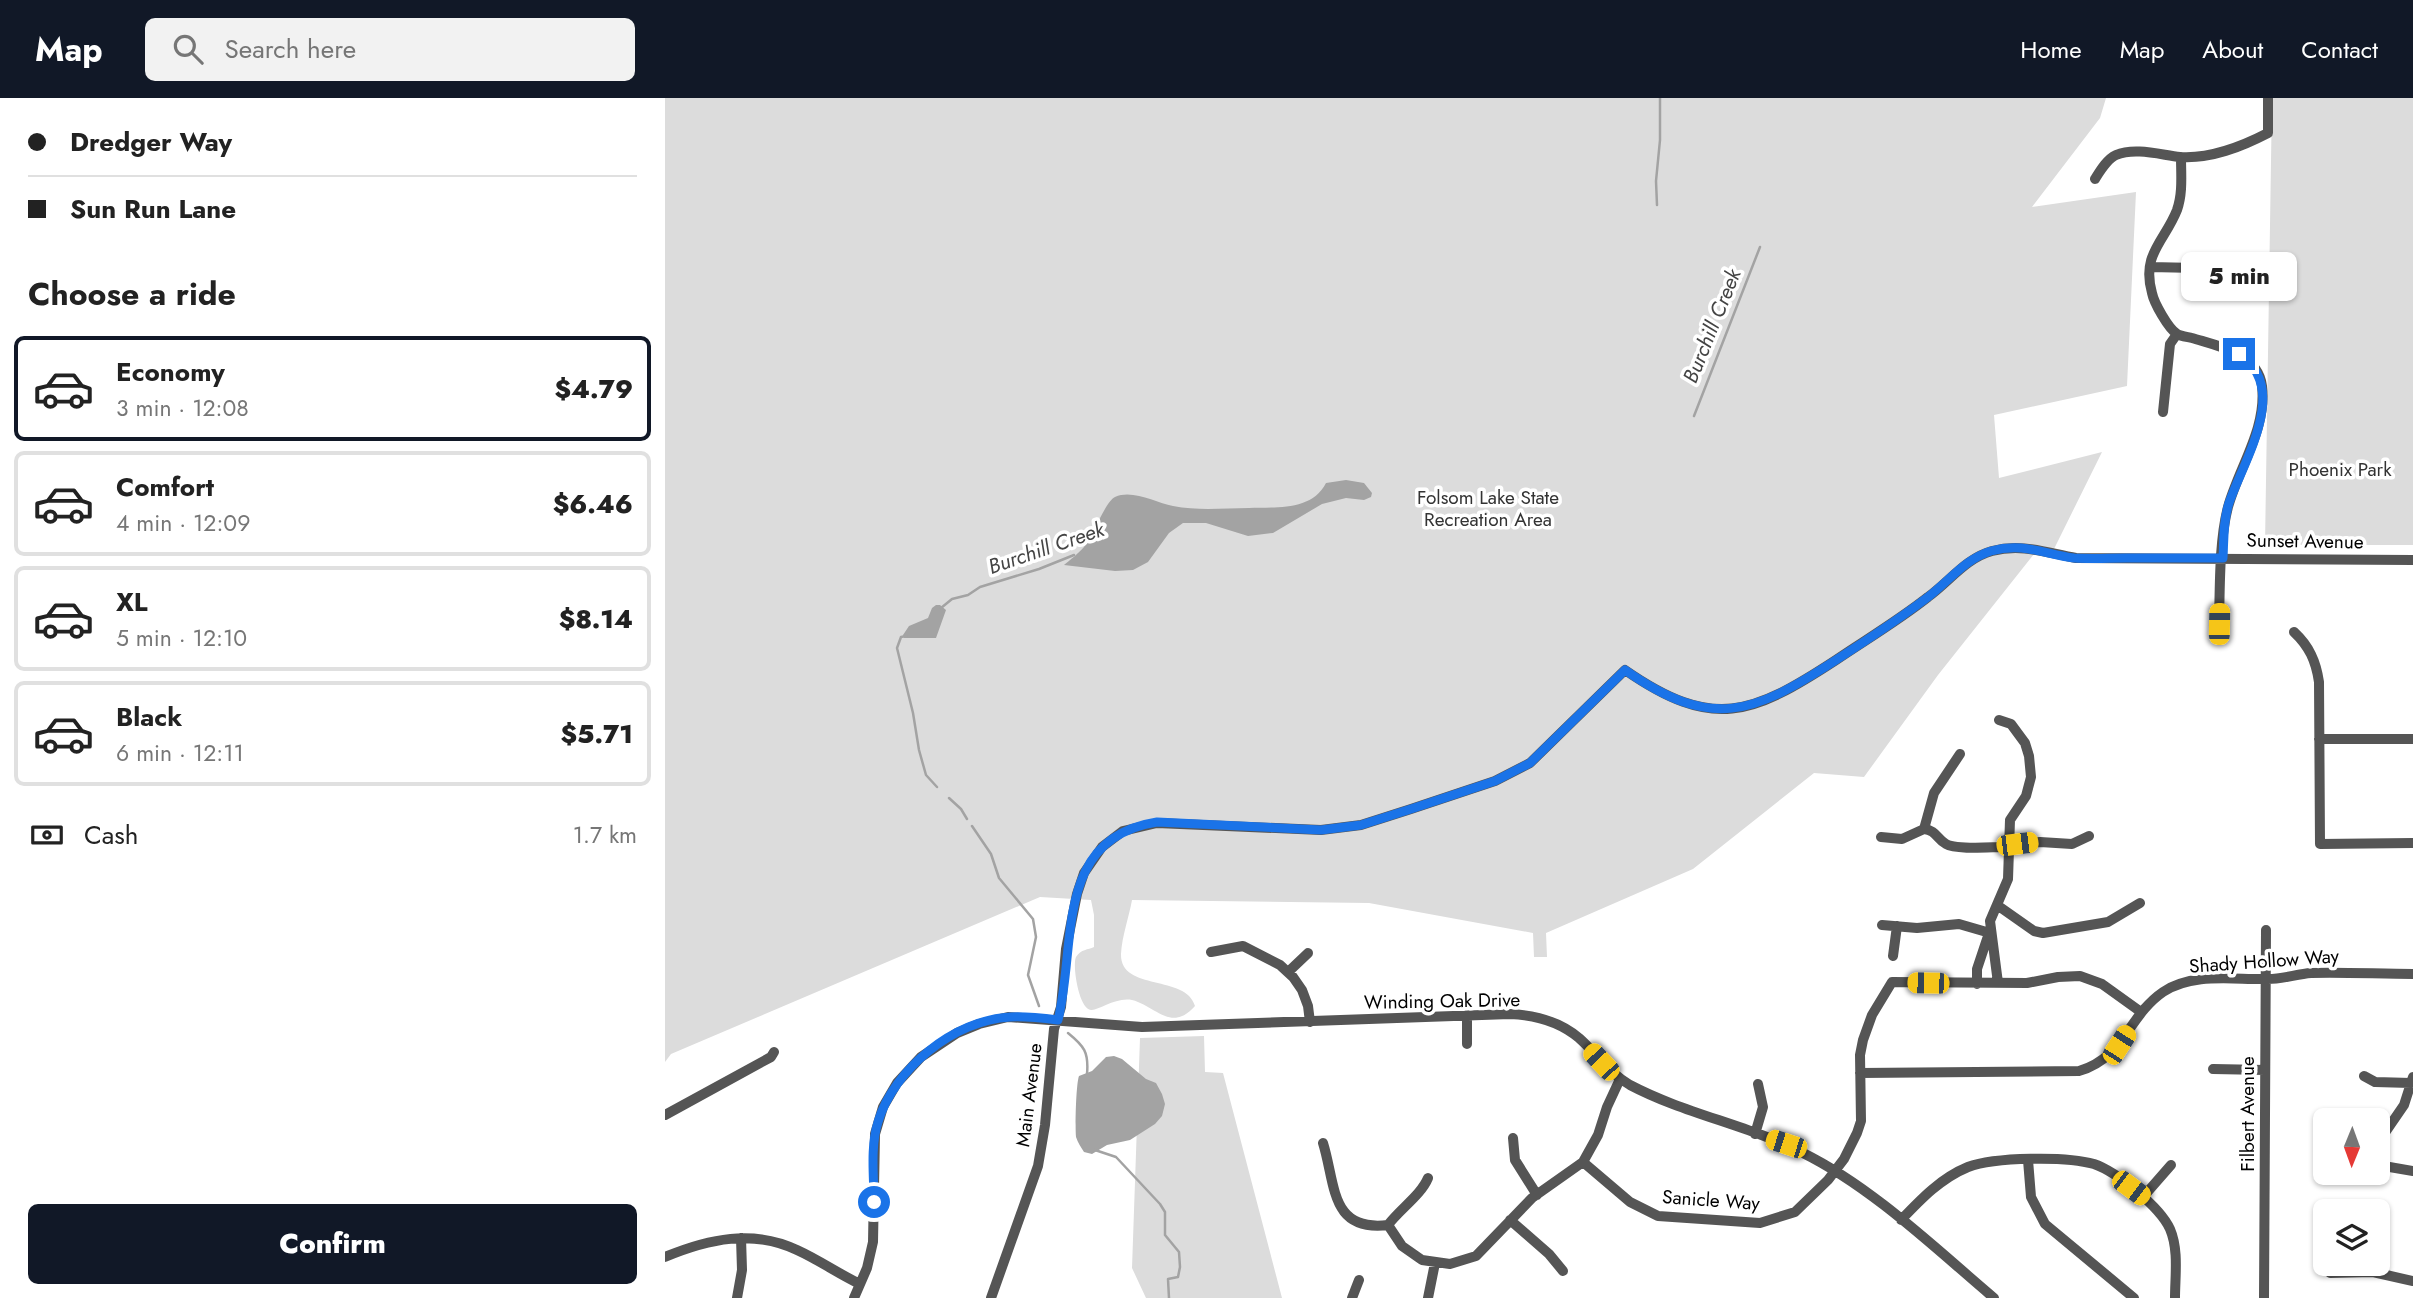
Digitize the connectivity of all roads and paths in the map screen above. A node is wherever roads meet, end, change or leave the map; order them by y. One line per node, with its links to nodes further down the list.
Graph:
1 (2268, 98): 2 (street)
2 (2181, 157): 3 (street); 4 (street)
3 (2095, 179)
4 (2150, 267): 5 (street); 6 (street)
5 (2197, 268)
6 (2177, 334): 7 (street); 8 (street)
7 (2163, 412)
8 (2223, 558): 9 (street, Sunset Avenue); 10 (street); 12 (street, Sunset Avenue)
9 (2413, 560)
10 (2219, 624)
11 (2294, 632): 14 (street)
12 (1625, 670): 38 (street, Main Avenue)
13 (1999, 720): 21 (street)
14 (2319, 738): 15 (street); 20 (street)
15 (2413, 739)
16 (1960, 754): 17 (street)
17 (1924, 829): 19 (street); 21 (street)
18 (2089, 836): 21 (street)
19 (1881, 837)
20 (2413, 844)
21 (2008, 845): 23 (street)
22 (2140, 903): 23 (street)
23 (1997, 905): 27 (street)
24 (1882, 925): 25 (street)
25 (1897, 926): 27 (street); 30 (street)
26 (2266, 930): 33 (street, Filbert Avenue)
27 (1990, 933): 34 (street); 35 (street)
28 (1211, 952): 31 (street)
29 (1308, 953): 31 (street)
30 (1893, 956)
31 (1289, 972): 39 (street)
32 (2413, 974): 33 (street, Shady Hollow Way)
33 (2265, 979): 36 (street, Shady Hollow Way); 43 (street, Filbert Avenue)
34 (1998, 983): 35 (street); 36 (street)
35 (1977, 984): 44 (street, Sanicle Way)
36 (2141, 1012): 44 (street, Shady Hollow Way)
37 (1467, 1015): 39 (street, Winding Oak Drive); 40 (street); 46 (street, Winding Oak Drive)
38 (1058, 1020): 39 (street, Winding Oak Drive); 73 (street, Winding Oak Drive); 76 (street, Main Avenue)
39 (1310, 1022)
40 (1467, 1044)
41 (774, 1052): 49 (street)
42 (2213, 1069): 43 (street)
43 (2265, 1070): 82 (street, Filbert Avenue)
44 (1860, 1073): 58 (street, Sanicle Way)
45 (2364, 1076): 47 (street)
46 (1620, 1079): 51 (street, Winding Oak Drive); 55 (street)
47 (2412, 1080): 50 (street)
48 (1758, 1084): 51 (street)
49 (667, 1114)
50 (2391, 1124)
51 (1755, 1134): 58 (street, Winding Oak Drive)
52 (1513, 1138): 61 (street)
53 (1323, 1143): 65 (street)
54 (2028, 1160): 62 (street); 64 (street); 80 (street)
55 (1583, 1162): 58 (street, Sanicle Way); 61 (street)
56 (2171, 1165): 62 (street)
57 (2391, 1167): 59 (street)
58 (1835, 1171): 64 (street, Winding Oak Drive)
59 (2413, 1171)
60 (1428, 1178): 65 (street)
61 (1537, 1195): 63 (street)
62 (2143, 1197): 81 (street)
63 (1510, 1220): 68 (street); 69 (street)
64 (1901, 1220): 79 (street, Winding Oak Drive)
65 (1388, 1225): 68 (street)
66 (741, 1238): 67 (street); 73 (street); 74 (street)
67 (665, 1257)
68 (1435, 1263): 78 (street)
69 (1563, 1271)
70 (2390, 1276): 72 (street)
71 (1359, 1280): 77 (street)
72 (2413, 1281)
73 (860, 1284): 75 (street, Winding Oak Drive)
74 (737, 1298)
75 (854, 1298)
76 (991, 1298)
77 (1352, 1298)
78 (1428, 1298)
79 (1994, 1298)
80 (2134, 1298)
81 (2175, 1298)
82 (2264, 1298)

